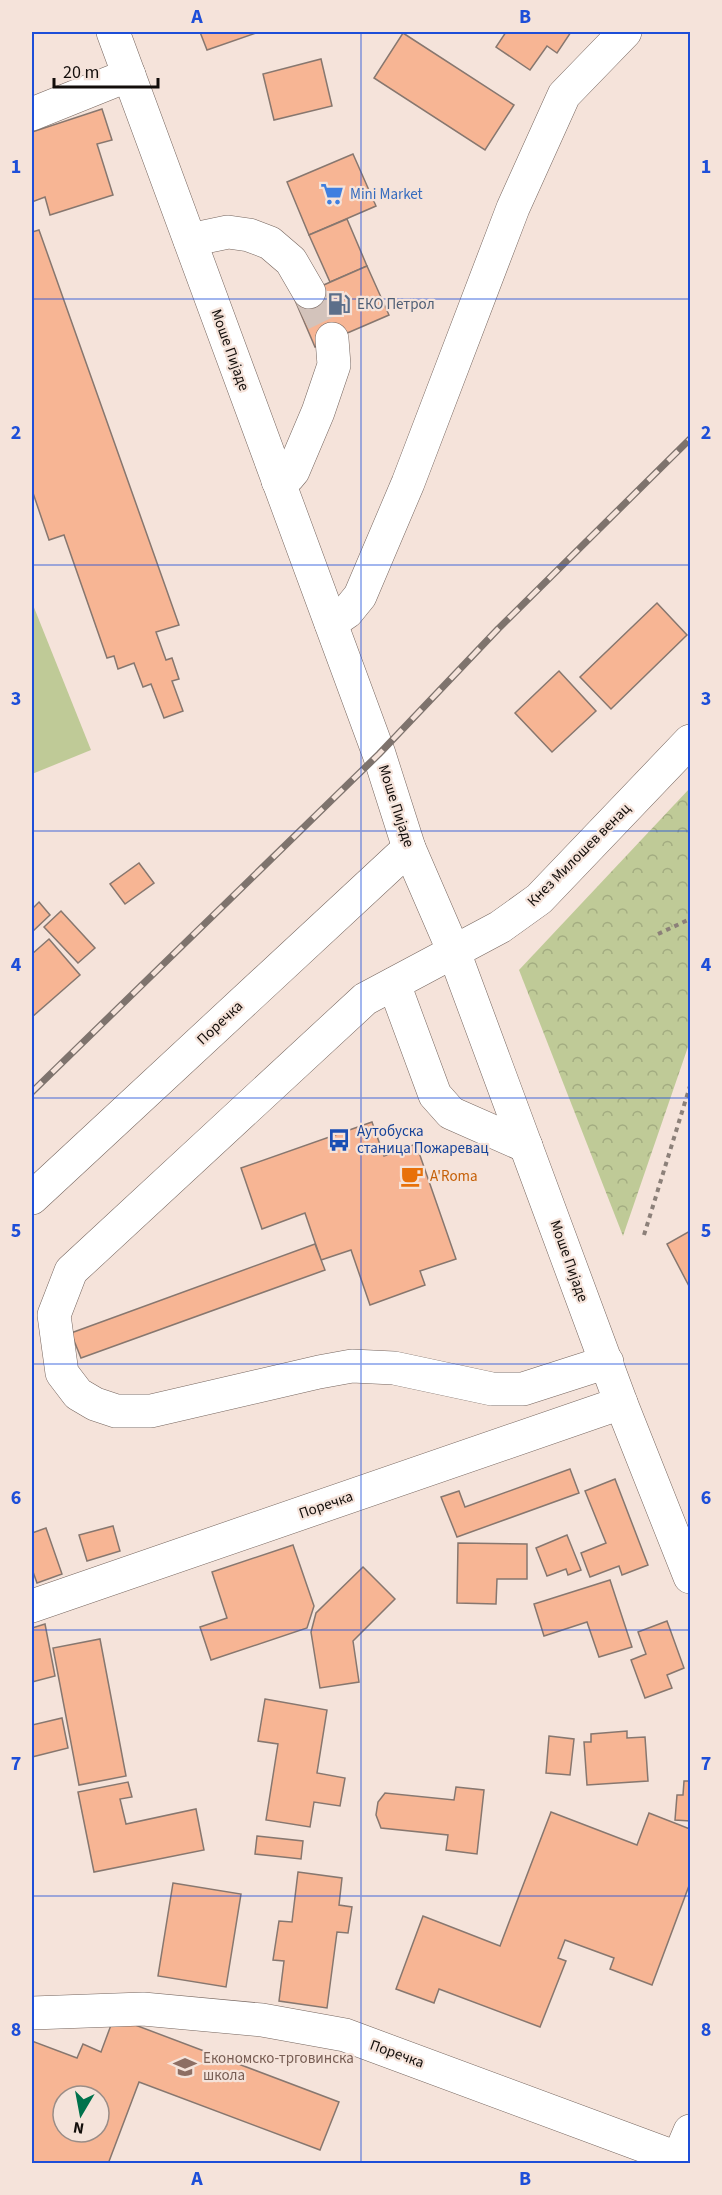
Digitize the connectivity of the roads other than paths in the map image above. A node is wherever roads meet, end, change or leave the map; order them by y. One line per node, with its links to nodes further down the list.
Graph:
1 (113, 32): 3 (street, Моше Пијаде)
2 (625, 32): 9 (street)
3 (129, 75): 4 (street); 5 (street, Моше Пијаде)
4 (32, 114)
5 (190, 240): 6 (street); 8 (street, Моше Пијаде)
6 (309, 292)
7 (332, 339): 8 (street)
8 (279, 481): 9 (street, Моше Пијаде)
9 (331, 623): 11 (street, Моше Пијаде)
10 (690, 741): 12 (street, Кнез Милошев венац)
11 (409, 848): 12 (street, Моше Пијаде); 15 (street, Поречка)
12 (454, 952): 13 (street, Кнез Милошев венац); 14 (street, Моше Пијаде)
13 (394, 984): 14 (street); 16 (street, Кнез Милошев венац)
14 (526, 1146): 16 (street, Моше Пијаде)
15 (32, 1198)
16 (606, 1362): 17 (street, Моше Пијаде)
17 (621, 1403): 18 (street, Моше Пијаде); 19 (street, Поречка)
18 (690, 1577)
19 (32, 1606)
20 (32, 2013): 21 (street, Поречка)
21 (681, 2151)

